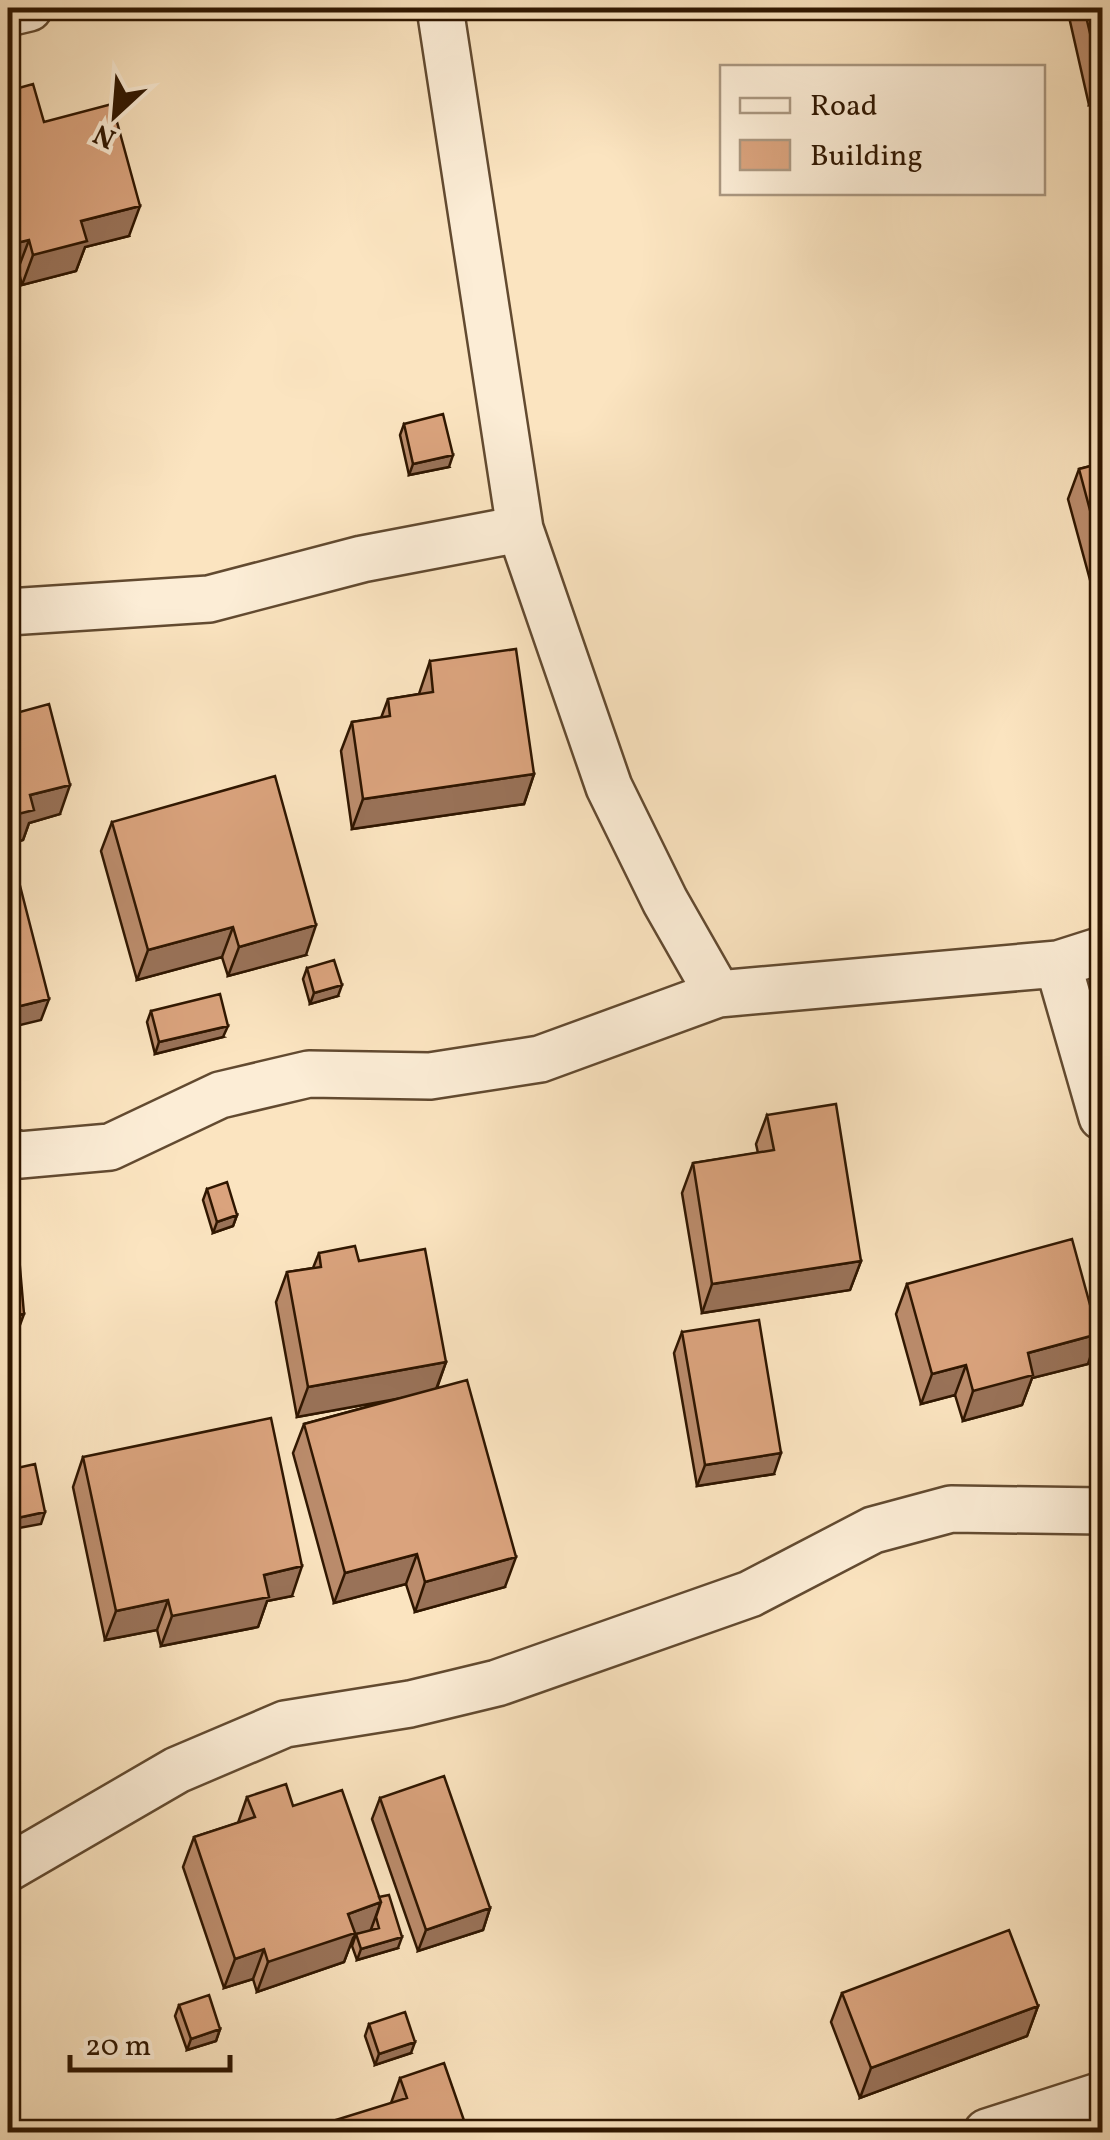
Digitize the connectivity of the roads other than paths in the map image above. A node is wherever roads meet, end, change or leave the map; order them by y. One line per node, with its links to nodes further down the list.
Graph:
1 (29, 8): 3 (street)
2 (440, 8): 4 (street)
3 (8, 13)
4 (520, 529): 5 (street); 8 (street)
5 (8, 612)
6 (1102, 950): 7 (street)
7 (1058, 964): 8 (street); 9 (street)
8 (718, 994): 10 (street)
9 (1102, 1116)
10 (8, 1151)
11 (1102, 1510): 12 (street)
12 (8, 1868)
13 (1102, 2096): 14 (street)
14 (987, 2132)

